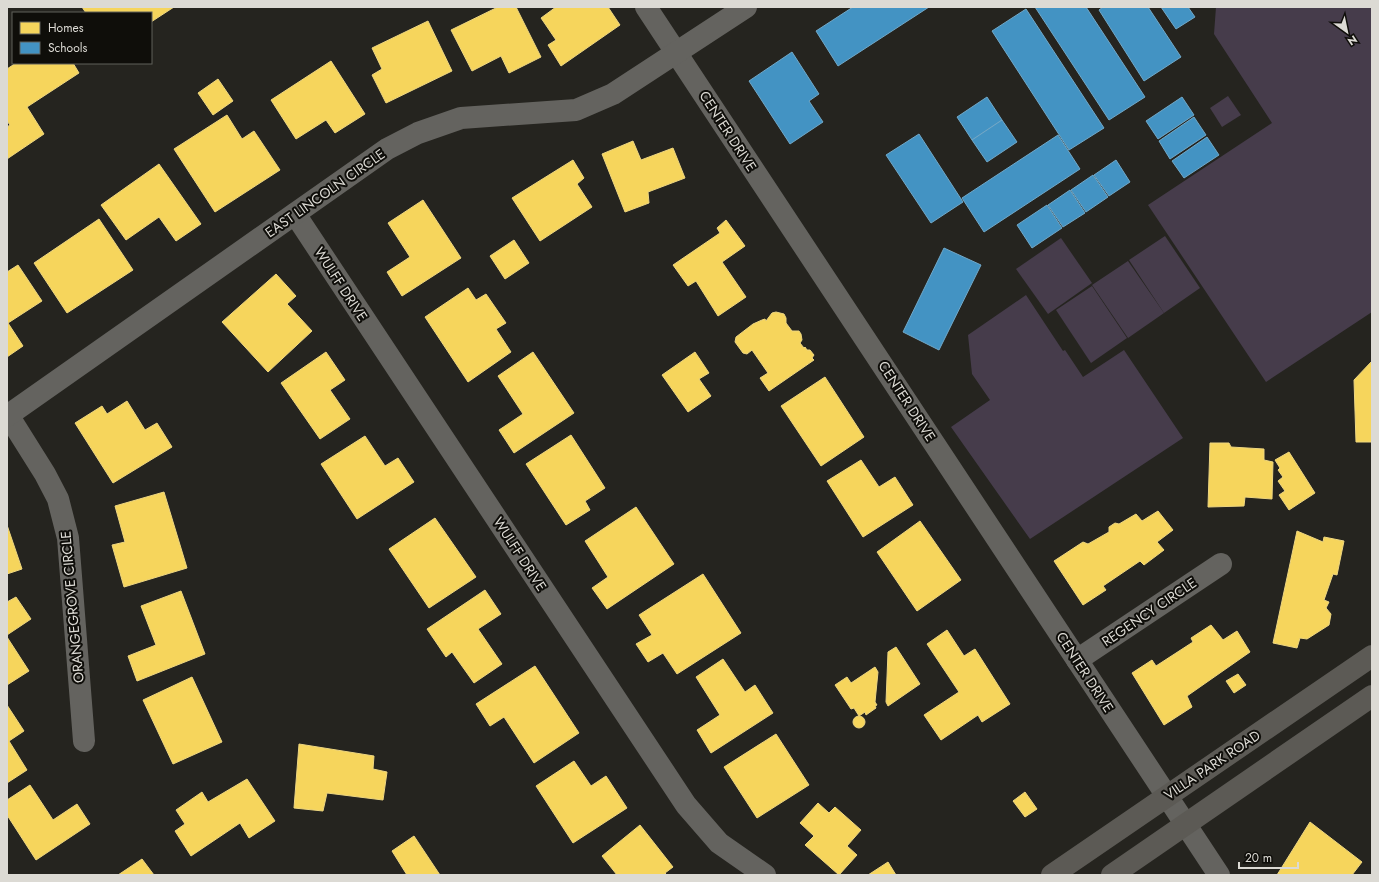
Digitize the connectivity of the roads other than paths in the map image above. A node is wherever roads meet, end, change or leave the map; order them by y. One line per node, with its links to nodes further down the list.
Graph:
1 (646, 7): 3 (street, CENTER DRIVE)
2 (746, 7): 3 (street, EAST LINCOLN CIRCLE)
3 (677, 53): 4 (street, EAST LINCOLN CIRCLE); 8 (street, CENTER DRIVE)
4 (295, 214): 5 (street, EAST LINCOLN CIRCLE); 13 (street, WULFF DRIVE)
5 (7, 416): 10 (street, ORANGEGROVE CIRCLE)
6 (1221, 564): 8 (street, REGENCY CIRCLE)
7 (1372, 656): 11 (main road, VILLA PARK ROAD)
8 (1077, 660): 11 (street, CENTER DRIVE)
9 (1372, 696): 12 (main road)
10 (84, 741)
11 (1167, 796): 12 (street, CENTER DRIVE); 14 (main road, VILLA PARK ROAD)
12 (1185, 824): 15 (main road); 16 (street)
13 (765, 875)
14 (1052, 875)
15 (1112, 875)
16 (1219, 875)

